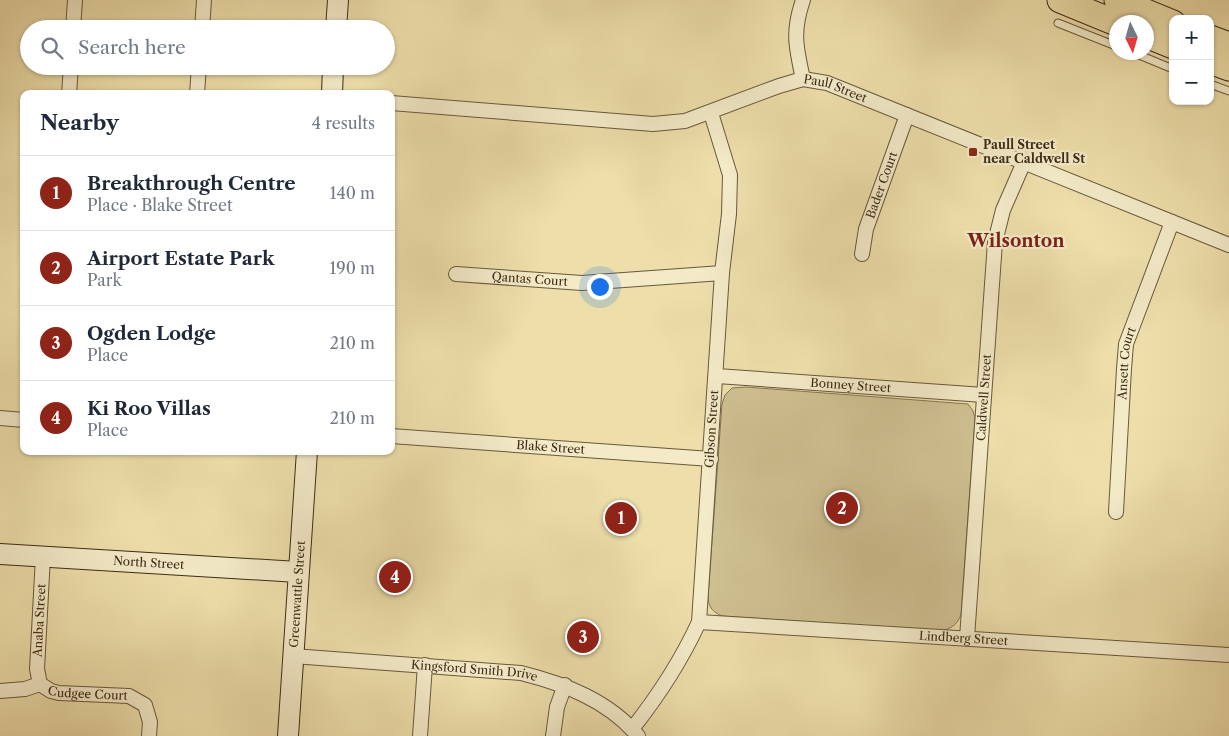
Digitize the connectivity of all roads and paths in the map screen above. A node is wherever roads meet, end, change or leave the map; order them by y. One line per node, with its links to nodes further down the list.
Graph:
1 (76, 0): 7 (street)
2 (204, 0): 8 (street)
3 (338, 0): 9 (main road)
4 (803, 0): 24 (street)
5 (1117, 0): 10 (highway)
6 (1059, 11): 11 (highway); 14 (lane)
7 (74, 20)
8 (203, 20)
9 (337, 20)
10 (1169, 21)
11 (1109, 22)
12 (1154, 38): 15 (highway)
13 (1214, 39): 16 (highway)
14 (1109, 42)
15 (1169, 44)
16 (1229, 45)
17 (1151, 60): 19 (lane)
18 (1214, 62): 20 (highway)
19 (1169, 67)
20 (1229, 68)
21 (70, 75): 26 (street)
22 (198, 75): 27 (street)
23 (333, 75): 28 (main road)
24 (803, 79): 31 (street, Paull Street); 32 (street, Paull Street)
25 (1214, 85): 29 (lane)
26 (69, 90)
27 (197, 90)
28 (332, 90)
29 (1229, 91)
30 (395, 103): 31 (street, Paull Street)
31 (711, 113): 37 (street, Gibson Street)
32 (907, 116): 33 (street, Paull Street); 36 (street, Bader Court)
33 (1024, 162): 34 (street, Paull Street); 40 (street, Caldwell Street)
34 (1172, 222): 35 (street, Paull Street); 46 (street, Ansett Court)
35 (1229, 245)
36 (862, 254)
37 (722, 273): 38 (street, Qantas Court); 39 (street, Gibson Street)
38 (456, 274)
39 (717, 376): 40 (street, Bonney Street); 45 (street, Gibson Street)
40 (984, 395): 51 (street, Caldwell Street)
41 (0, 418): 42 (street)
42 (20, 420)
43 (395, 436): 45 (street, Blake Street)
44 (307, 455): 49 (main road, Greenwattle Street)
45 (711, 459): 50 (street, Gibson Street)
46 (1116, 512)
47 (0, 554): 48 (main road, North Street)
48 (43, 556): 49 (main road, North Street); 55 (street, Anaba Street)
49 (298, 572): 53 (main road, Greenwattle Street)
50 (699, 622): 51 (street, Lindberg Street); 58 (street, Gibson Street)
51 (967, 638): 52 (street, Lindberg Street)
52 (1229, 655)
53 (293, 656): 54 (street, Kingsford Smith Drive); 60 (main road, Greenwattle Street)
54 (425, 666): 56 (street, Kingsford Smith Drive); 61 (street)
55 (40, 684): 57 (street, Cudgee Court); 59 (street, Cudgee Court)
56 (565, 685): 58 (street, Kingsford Smith Drive); 62 (street)
57 (0, 691)
58 (635, 732)
59 (149, 736)
60 (288, 736)
61 (420, 736)
62 (553, 736)

